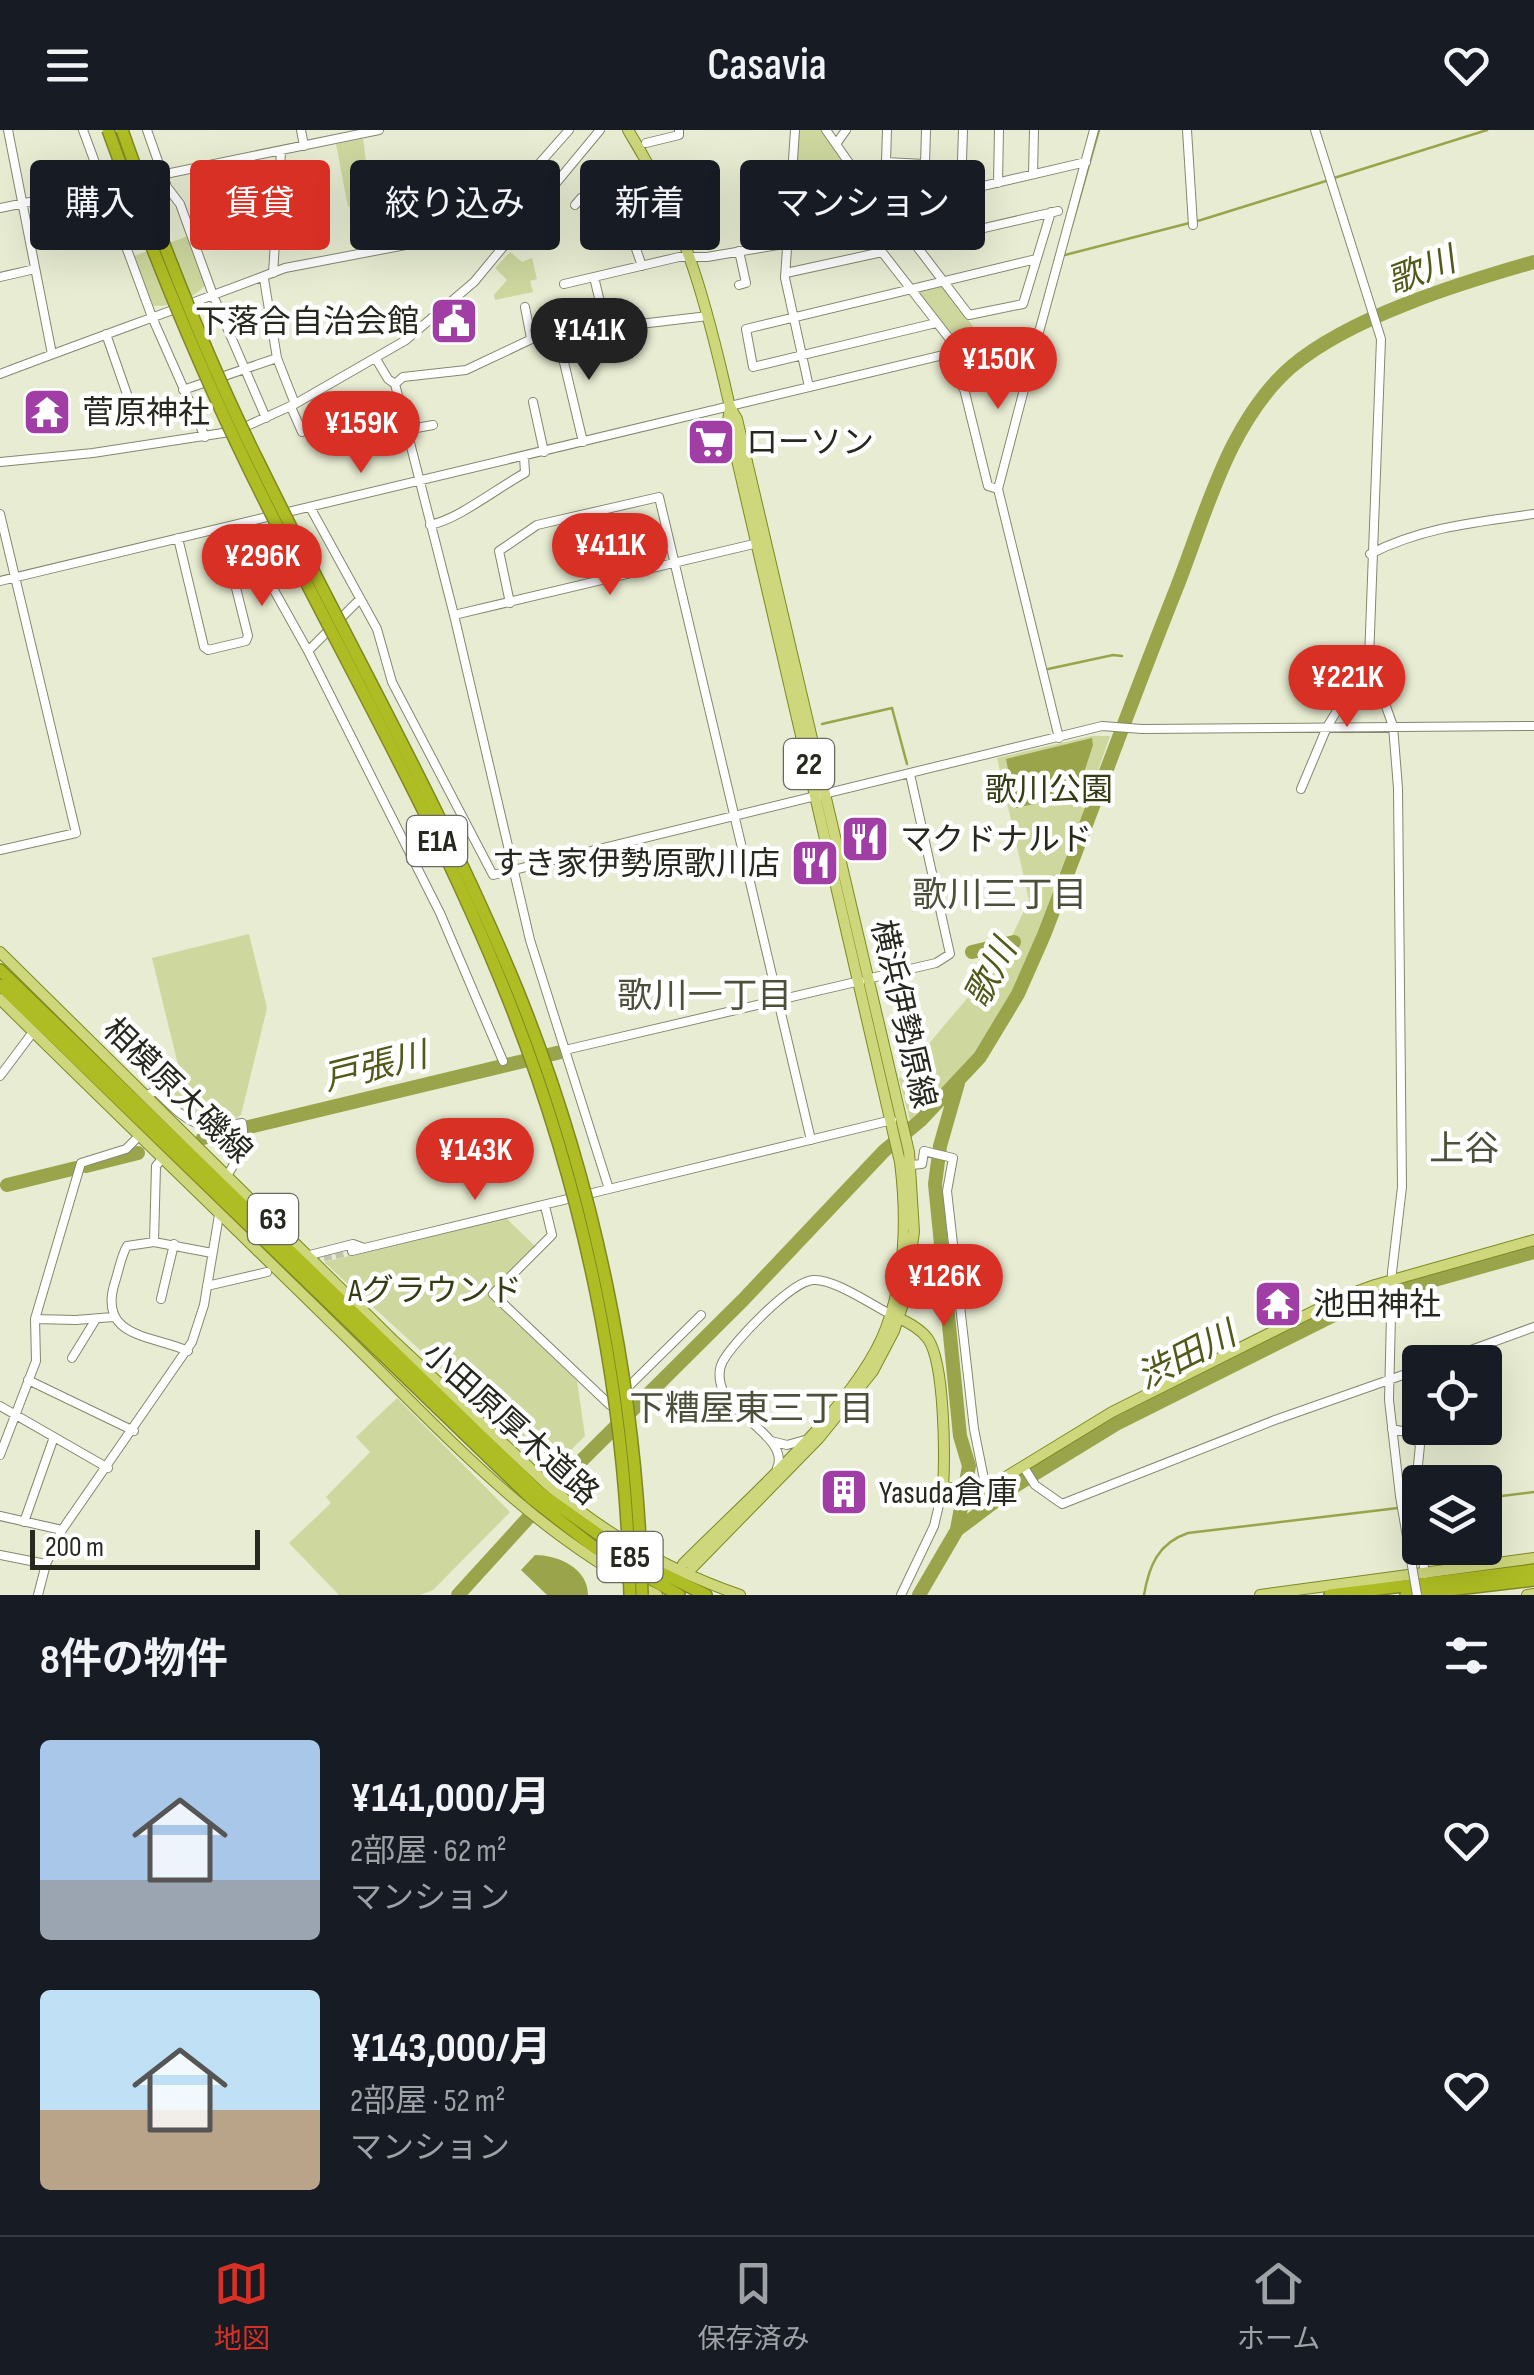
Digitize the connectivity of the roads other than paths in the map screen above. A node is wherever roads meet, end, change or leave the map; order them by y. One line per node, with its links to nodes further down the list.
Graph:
1 (8, 130): 43 (street)
2 (83, 130): 28 (street)
3 (108, 130): 206 (highway, E1A, bridge)
4 (125, 130): 207 (highway, E1A, bridge)
5 (147, 130): 29 (street)
6 (301, 130): 26 (street)
7 (380, 130): 26 (street)
8 (569, 130): 23 (street)
9 (600, 130): 84 (street)
10 (628, 130): 30 (main road, 横浜伊勢原線 / 22)
11 (679, 130): 24 (street)
12 (795, 130): 31 (street)
13 (826, 130): 25 (street)
14 (846, 130): 25 (street)
15 (887, 130): 33 (street)
16 (926, 130): 34 (street)
17 (963, 130): 35 (street)
18 (999, 130): 39 (street)
19 (1034, 130): 38 (street)
20 (1094, 130): 36 (street)
21 (1187, 130): 47 (street)
22 (1315, 130): 115 (street)
23 (561, 134): 58 (street)
24 (646, 143)
25 (836, 144): 32 (street)
26 (304, 146): 27 (street)
27 (281, 152): 37 (street); 58 (street)
28 (93, 160)
29 (158, 160)
30 (647, 160)
31 (793, 160)
32 (848, 160)
33 (886, 160)
34 (924, 160)
35 (962, 160)
36 (1086, 162): 38 (street); 76 (street)
37 (170, 174)
38 (1033, 174): 39 (street)
39 (998, 182): 40 (street)
40 (985, 185)
41 (170, 187): 67 (street)
42 (30, 202): 43 (street)
43 (22, 203): 46 (street); 57 (street)
44 (580, 203): 45 (street)
45 (576, 205)
46 (0, 208)
47 (1193, 225)
48 (126, 250): 72 (street)
49 (636, 250): 56 (street)
50 (689, 250): 54 (main road, 横浜伊勢原線 / 22)
51 (745, 250): 53 (street)
52 (789, 250): 59 (street)
53 (739, 251): 54 (street); 64 (street)
54 (692, 257): 56 (street); 70 (main road, 横浜伊勢原線 / 22)
55 (1036, 259): 63 (street); 63 (street); 63 (street)
56 (642, 266): 61 (street)
57 (35, 269): 60 (street); 81 (street)
58 (273, 273): 62 (street)
59 (786, 274): 66 (street); 71 (street)
60 (0, 277)
61 (594, 277): 65 (street); 74 (street)
62 (264, 279): 67 (street); 83 (street)
63 (942, 281): 66 (street)
64 (746, 283)
65 (564, 284)
66 (910, 289): 71 (street); 73 (street)
67 (213, 295): 72 (street); 85 (street)
68 (525, 307): 79 (street)
69 (568, 311): 75 (street)
70 (708, 316): 74 (street); 93 (main road, 横浜伊勢原線 / 22)
71 (794, 316): 82 (street); 82 (street)
72 (152, 317): 78 (street); 91 (street)
73 (936, 323): 80 (street); 82 (street)
74 (606, 327): 75 (street)
75 (572, 331): 77 (street)
76 (1039, 332): 80 (street); 87 (street)
77 (557, 333): 79 (street); 101 (street)
78 (106, 334): 81 (street); 96 (street)
79 (531, 338): 88 (street)
80 (957, 351): 89 (street); 90 (street)
81 (52, 354): 86 (street)
82 (804, 356): 89 (street)
83 (277, 358): 85 (street); 92 (street)
84 (376, 359): 88 (street); 92 (street)
85 (242, 369): 91 (street); 95 (street)
86 (0, 374)
87 (1028, 374): 90 (street); 106 (street)
88 (395, 384): 99 (street)
89 (809, 386): 93 (street)
90 (964, 388): 106 (street)
91 (182, 390): 100 (street)
92 (293, 406): 95 (street); 98 (street)
93 (730, 407): 101 (street); 114 (main road, 横浜伊勢原線 / 22); 132 (main road, 横浜伊勢原線 / 22)
94 (522, 412): 102 (street)
95 (266, 418): 100 (street)
96 (136, 420)
97 (434, 425): 99 (street)
98 (299, 430)
99 (405, 430): 105 (street)
100 (205, 437): 104 (street)
101 (584, 442): 102 (street)
102 (544, 452): 103 (street)
103 (524, 456): 105 (street); 111 (street)
104 (0, 462)
105 (419, 481): 107 (street); 111 (street)
106 (998, 489): 129 (street)
107 (310, 507): 110 (street); 119 (street)
108 (0, 514): 117 (street)
109 (1534, 514): 115 (street)
110 (242, 523): 112 (street); 122 (street)
111 (430, 524): 121 (street)
112 (222, 528): 113 (street); 113 (street)
113 (178, 538): 117 (street)
114 (758, 544): 116 (street); 132 (main road, 横浜伊勢原線 / 22)
115 (1370, 554): 123 (street)
116 (675, 564): 120 (street); 120 (street); 133 (street)
117 (15, 578): 118 (street); 134 (street)
118 (0, 582)
119 (360, 599): 122 (street); 135 (street)
120 (510, 603): 121 (street)
121 (454, 616): 135 (street)
122 (308, 652): 124 (street)
123 (1369, 660): 126 (street); 127 (street)
124 (321, 677): 125 (street); 144 (street)
125 (320, 692)
126 (1328, 726): 127 (street); 129 (street); 131 (street)
127 (1393, 726): 128 (street); 164 (street)
128 (1534, 726)
129 (1059, 738): 130 (street)
130 (910, 774): 132 (street); 138 (street)
131 (1301, 789)
132 (822, 795): 133 (street); 138 (main road, 横浜伊勢原線 / 22)
133 (733, 817): 135 (street); 141 (street)
134 (0, 850)
135 (514, 870): 143 (street)
136 (0, 952): 146 (main road, 相模原大磯線 / 63)
137 (0, 970): 193 (highway, 小田原厚木道路 / E85)
138 (865, 980): 141 (street); 147 (main road, 横浜伊勢原線 / 22)
139 (0, 985): 193 (highway, 小田原厚木道路 / E85)
140 (0, 999): 142 (main road, 相模原大磯線 / 63)
141 (778, 1001): 143 (street); 149 (street)
142 (34, 1032): 145 (street); 148 (main road, 相模原大磯線 / 63)
143 (565, 1050): 153 (street)
144 (504, 1061)
145 (0, 1076)
146 (147, 1094): 152 (main road, 相模原大磯線 / 63); 152 (street)
147 (897, 1123): 149 (street); 151 (main road, 横浜伊勢原線 / 22); 151 (main road, 横浜伊勢原線 / 22)
148 (138, 1136): 150 (main road, 相模原大磯線 / 63); 170 (street)
149 (811, 1140): 153 (street)
150 (161, 1160): 155 (main road, 相模原大磯線 / 63); 157 (street)
151 (906, 1164): 169 (main road, 横浜伊勢原線 / 22); 192 (street)
152 (228, 1174): 162 (main road, 相模原大磯線 / 63)
153 (609, 1189): 154 (street)
154 (545, 1206): 159 (street); 167 (street)
155 (219, 1215): 161 (street); 193 (main road, 相模原大磯線 / 63)
156 (1534, 1240): 164 (main road)
157 (154, 1242): 158 (street); 168 (street)
158 (174, 1244): 161 (street); 166 (street)
159 (364, 1248): 160 (street); 162 (street)
160 (352, 1251)
161 (212, 1253): 165 (street)
162 (310, 1255): 193 (main road, 相模原大磯線 / 63)
163 (266, 1272): 165 (street)
164 (1392, 1282): 177 (street); 188 (main road)
165 (207, 1286): 174 (street)
166 (161, 1299)
167 (700, 1315)
168 (113, 1316): 171 (street); 174 (street)
169 (894, 1316): 184 (main road, 横浜伊勢原線 / 22); 185 (street); 190 (main road, 横浜伊勢原線 / 22); 191 (main road)
170 (36, 1319): 171 (street); 178 (street)
171 (96, 1319): 175 (street)
172 (1534, 1327): 173 (street)
173 (1485, 1345)
174 (188, 1352): 182 (street)
175 (72, 1358)
176 (1402, 1375): 177 (street)
177 (1390, 1379): 181 (street); 188 (street)
178 (28, 1380): 180 (street); 182 (street)
179 (0, 1406): 180 (street)
180 (14, 1414): 183 (street); 186 (street)
181 (1392, 1429): 187 (street); 216 (street, bridge)
182 (134, 1430): 189 (street)
183 (54, 1437): 189 (street); 196 (street)
184 (809, 1437): 185 (street); 190 (main road, 横浜伊勢原線 / 22)
185 (771, 1441): 190 (street)
186 (0, 1454)
187 (1418, 1465)
188 (1023, 1466): 192 (main road)
189 (108, 1468): 197 (street)
190 (777, 1469)
191 (945, 1488): 192 (main road); 212 (street)
192 (982, 1490)
193 (536, 1495): 194 (highway, 小田原厚木道路 / E85); 194 (main road, 相模原大磯線 / 63)
194 (558, 1513): 208 (main road, 相模原大磯線 / 63); 209 (highway, 小田原厚木道路 / E85); 210 (highway, 小田原厚木道路 / E85); 211 (main road, 相模原大磯線 / 63)
195 (0, 1516): 196 (street)
196 (24, 1522): 197 (street)
197 (62, 1530): 200 (street)
198 (3, 1553): 200 (street)
199 (1534, 1558): 203 (main road)
200 (46, 1564): 205 (street)
201 (1423, 1565): 203 (street)
202 (1534, 1570): 214 (highway)
203 (1424, 1574): 213 (main road)
204 (1534, 1580): 215 (highway)
205 (38, 1595)
206 (630, 1595)
207 (642, 1595)
208 (658, 1595)
209 (679, 1595)
210 (706, 1595)
211 (740, 1595)
212 (901, 1595)
213 (1260, 1595)
214 (1330, 1595)
215 (1406, 1595)
216 (1417, 1595)

